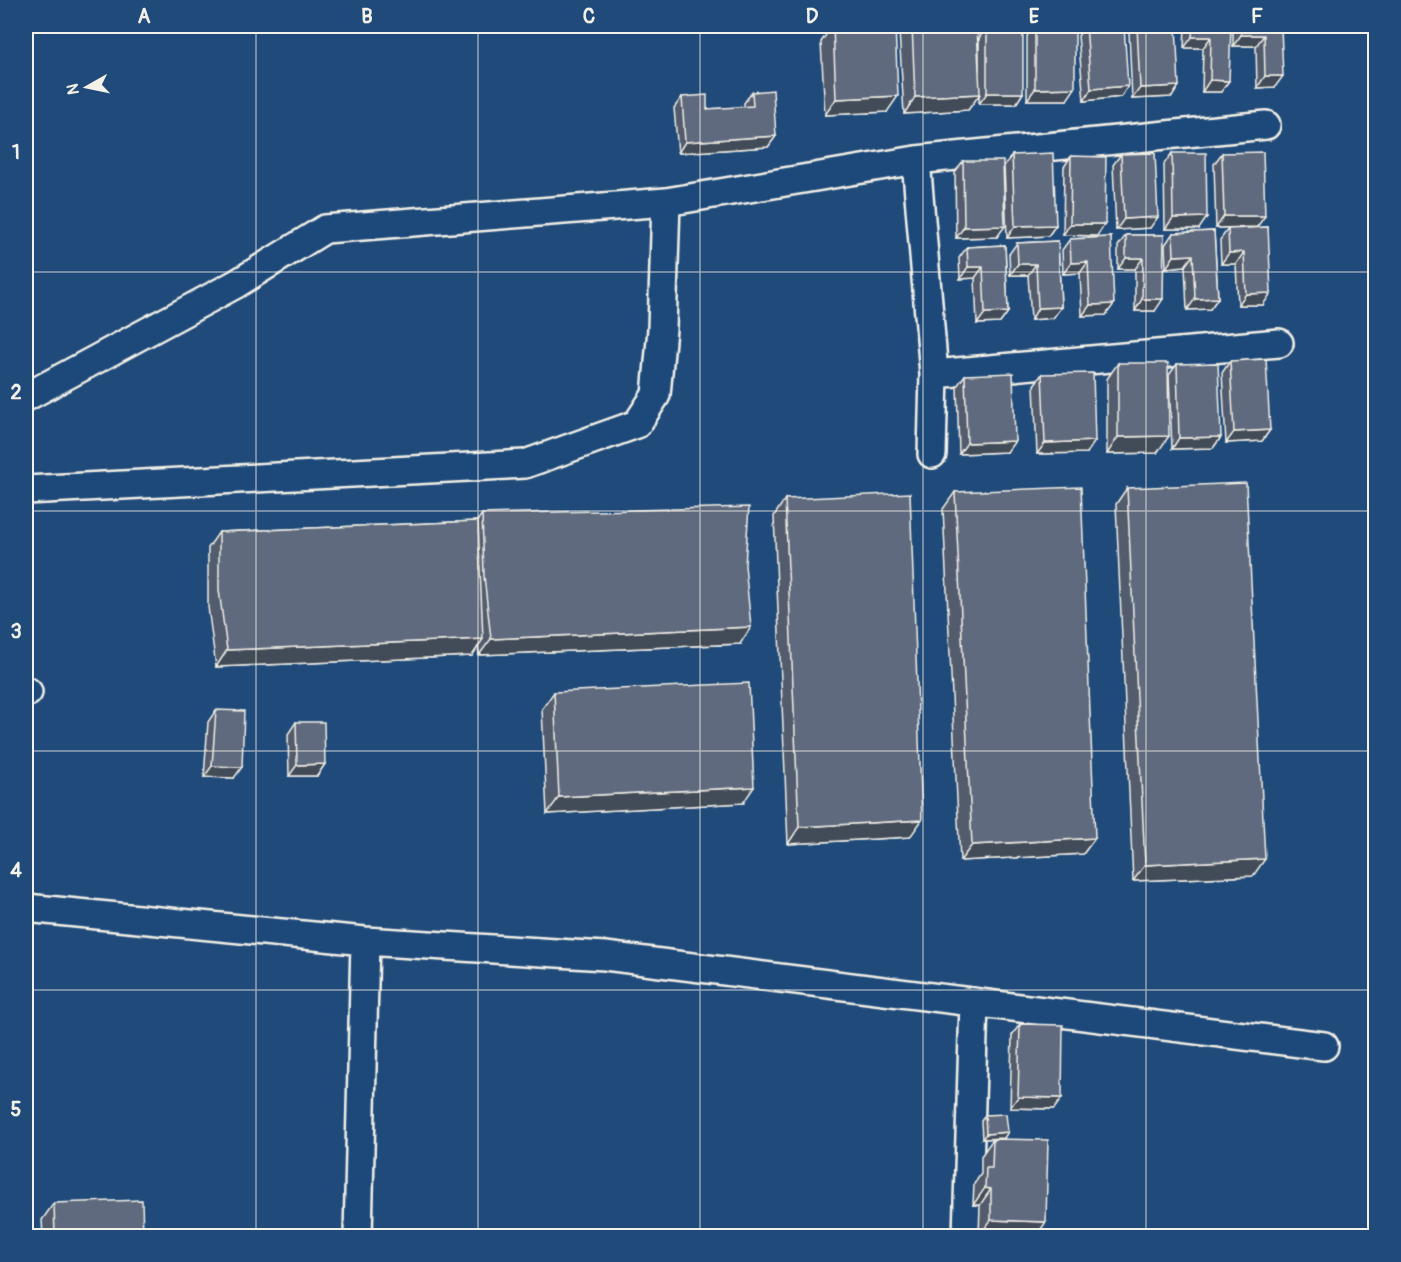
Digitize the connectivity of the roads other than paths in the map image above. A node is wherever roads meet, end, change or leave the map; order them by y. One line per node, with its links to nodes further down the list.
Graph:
1 (1266, 125): 2 (street)
2 (916, 160): 3 (street); 5 (street)
3 (666, 202): 6 (street); 8 (street)
4 (1279, 343): 5 (street)
5 (934, 374): 7 (street)
6 (26, 397)
7 (932, 454)
8 (26, 490)
9 (26, 908): 10 (street)
10 (365, 941): 11 (street); 13 (street)
11 (974, 1002): 12 (street); 14 (street)
12 (1324, 1046)
13 (358, 1236)
14 (967, 1236)

